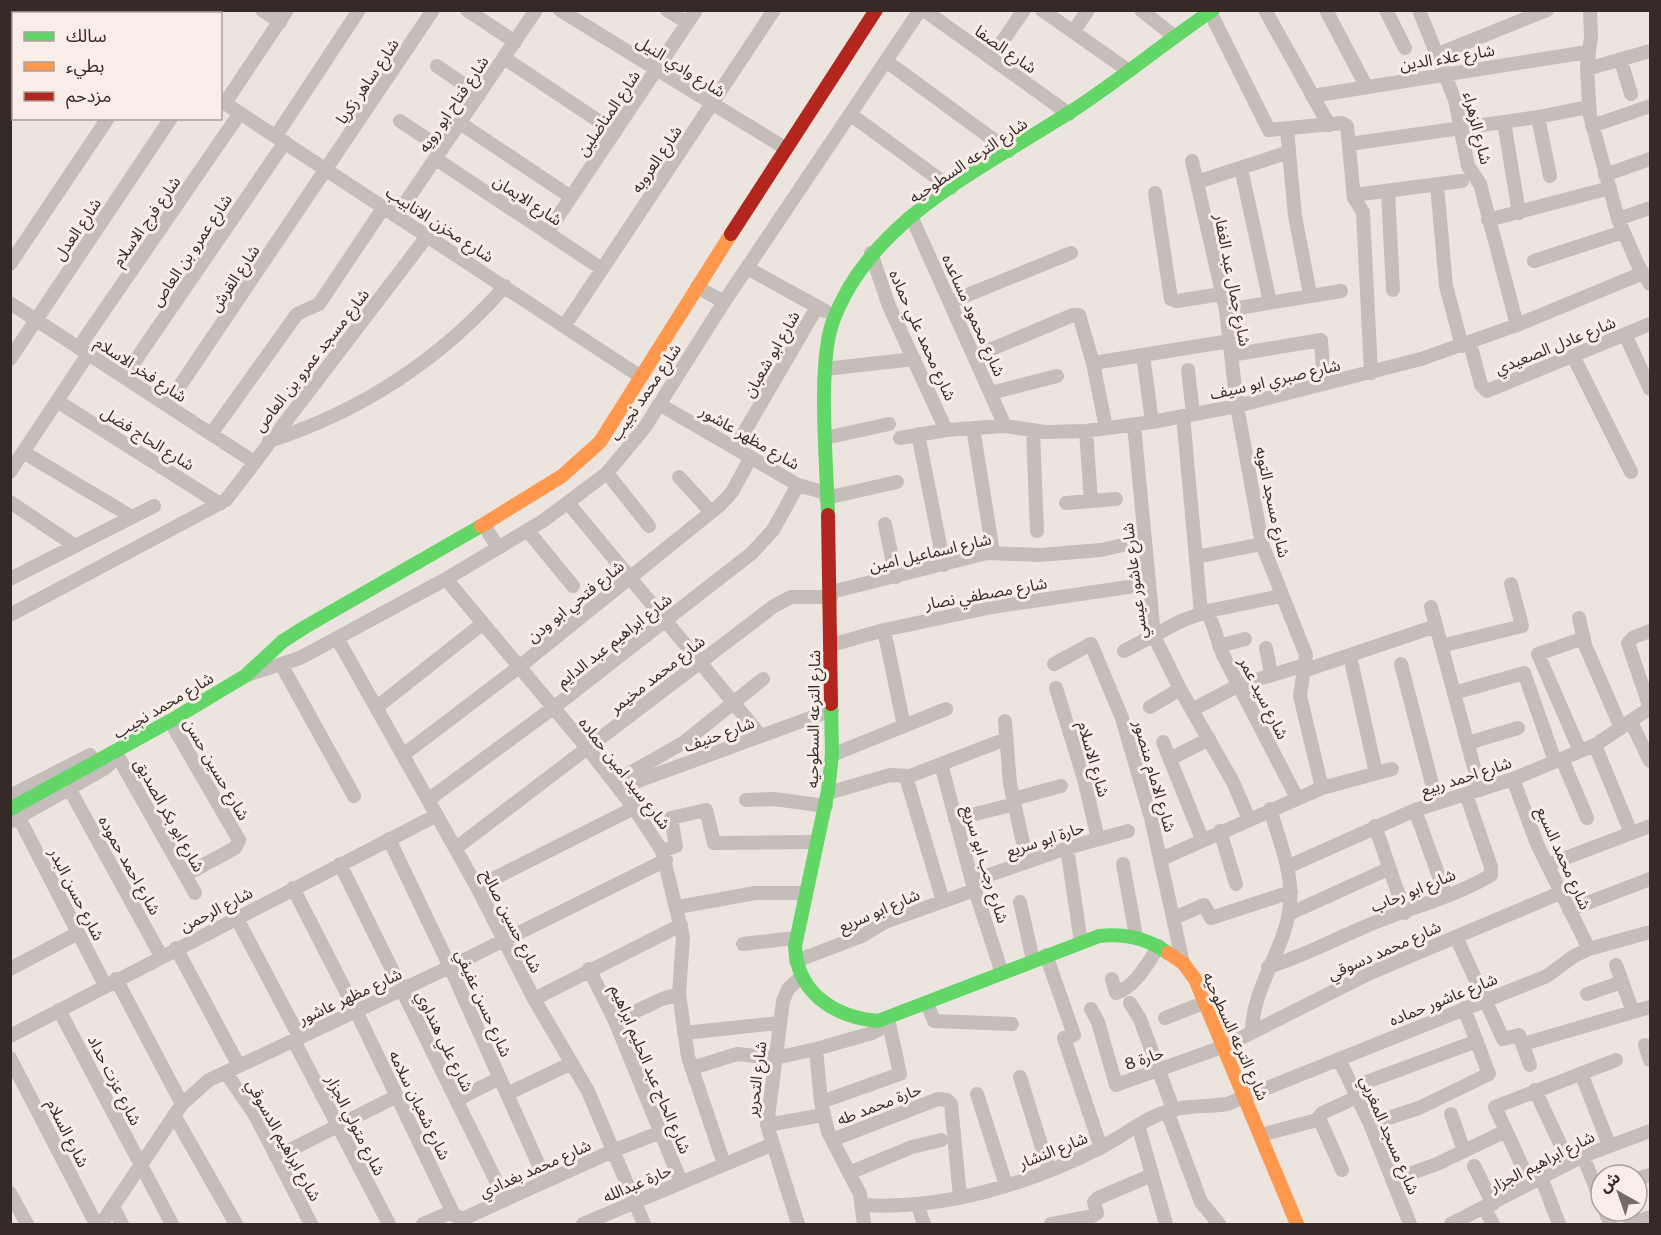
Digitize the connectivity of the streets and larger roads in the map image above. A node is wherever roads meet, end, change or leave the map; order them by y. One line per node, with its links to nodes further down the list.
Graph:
1 (262, 10): 23 (street)
2 (359, 10): 63 (street, شارع عمرو بن العاص)
3 (433, 10): 72 (street, شارع ساهر زكريا)
4 (467, 10): 27 (street)
5 (536, 10): 27 (street, شارع فتاح ابو رويه)
6 (560, 10): 38 (street, شارع وادي النيل)
7 (667, 10): 24 (street)
8 (696, 10): 24 (street, شارع المناضلين)
9 (774, 10): 46 (street, شارع العروبه)
10 (922, 10): 33 (street, شارع الصفا); 34 (street, شارع محمد نجيب)
11 (1024, 10): 33 (street)
12 (1042, 10): 25 (street)
13 (1088, 10): 25 (street)
14 (1141, 10): 26 (street)
15 (1265, 10): 44 (street)
16 (1326, 10): 41 (street)
17 (1386, 10): 28 (street)
18 (1419, 10): 31 (street, شارع الزهراء)
19 (1547, 10): 31 (street)
20 (1590, 10): 30 (street)
21 (1211, 11): 26 (street, شارع الترعه السطوحيه); 61 (street)
22 (870, 13): 65 (street, شارع محمد نجيب)
23 (283, 16): 45 (street)
24 (687, 23): 38 (street, شارع المناضلين)
25 (1073, 32): 39 (street)
26 (1175, 37): 39 (street, شارع الترعه السطوحيه)
27 (515, 42): 32 (street, شارع فتاح ابو رويه)
28 (1405, 48)
29 (1650, 51): 35 (street)
30 (1587, 52): 37 (street); 40 (street, شارع علاء الدين)
31 (1438, 54): 40 (street, شارع الزهراء)
32 (504, 58): 43 (street, شارع فتاح ابو رويه); 62 (street)
33 (991, 58): 51 (street, شارع الصفا)
34 (886, 61): 50 (street, شارع محمد نجيب); 66 (street)
35 (1621, 61): 37 (street); 42 (street)
36 (437, 66): 43 (street)
37 (1587, 69): 48 (street)
38 (656, 70): 46 (street, شارع وادي النيل); 62 (street, شارع المناضلين)
39 (1129, 71): 51 (street, شارع الترعه السطوحيه)
40 (1446, 73): 41 (street, شارع علاء الدين); 60 (street, شارع الزهراء)
41 (1366, 86): 44 (street, شارع علاء الدين)
42 (1631, 94)
43 (479, 95): 57 (street, شارع فتاح ابو رويه)
44 (1312, 96): 58 (street)
45 (223, 102): 49 (street, شارع مخزن الانابيب)
46 (712, 104): 65 (street, شارع وادي النيل); 97 (street, شارع العروبه)
47 (1650, 106): 59 (street)
48 (1588, 107): 52 (street); 59 (street)
49 (240, 113): 63 (street, شارع مخزن الانابيب); 119 (street, شارع فرج الاسلام)
50 (850, 114): 78 (street); 96 (street, شارع محمد نجيب)
51 (1070, 114): 66 (street, شارع الترعه السطوحيه)
52 (1538, 117): 56 (street); 73 (street)
53 (107, 120): 95 (street)
54 (170, 120): 112 (street, شارع العدل)
55 (400, 121): 68 (street, شارع الايمان)
56 (1504, 122): 60 (street); 85 (street)
57 (460, 123): 68 (street, شارع فتاح ابو رويه); 82 (street)
58 (1329, 125): 61 (street); 64 (street)
59 (1592, 126): 75 (street)
60 (1462, 127): 64 (street); 88 (street, شارع الزهراء)
61 (1287, 130): 67 (street)
62 (615, 132): 82 (street, شارع المناضلين)
63 (280, 139): 72 (street, شارع مخزن الانابيب); 130 (street, شارع عمرو بن العاص)
64 (1349, 144): 81 (street)
65 (785, 148): 100 (street, شارع محمد نجيب)
66 (1009, 151): 78 (street, شارع الترعه السطوحيه)
67 (1289, 152): 71 (street); 104 (street)
68 (439, 154): 86 (street, شارع فتاح ابو رويه); 90 (street, شارع الايمان)
69 (1650, 159): 75 (street)
70 (1192, 161): 76 (street, شارع جمال عبد الغفار)
71 (1241, 168): 76 (street); 107 (street)
72 (327, 170): 83 (street, شارع مخزن الانابيب); 137 (street, شارع القرش)
73 (1550, 176)
74 (1462, 181): 77 (street)
75 (1607, 181): 85 (street); 89 (street)
76 (1197, 183): 103 (street, شارع جمال عبد الغفار)
77 (1437, 184): 79 (street); 117 (street)
78 (951, 188): 87 (street, شارع الترعه السطوحيه)
79 (1388, 191): 81 (street); 101 (street)
80 (1155, 193): 103 (street)
81 (1354, 195): 128 (street)
82 (571, 197): 90 (street, شارع المناضلين)
83 (384, 207): 86 (street, شارع مخزن الانابيب); 150 (street)
84 (1650, 208): 89 (street)
85 (1519, 213): 88 (street)
86 (397, 215): 91 (street, شارع مخزن الانابيب)
87 (912, 218): 92 (street, شارع الترعه السطوحيه); 106 (street, شارع محمود مساعده)
88 (1488, 220): 115 (street, شارع الزهراء)
89 (1620, 226): 94 (street); 98 (street)
90 (548, 233): 97 (street, شارع الايمان)
91 (428, 235): 99 (street, شارع مخزن الانابيب); 153 (street, شارع مسجد عمرو بن العاص)
92 (871, 253): 111 (street, شارع الترعه السطوحيه); 124 (street, شارع محمد علي حماده)
93 (1071, 253): 106 (street)
94 (1533, 261)
95 (10, 264)
96 (747, 268): 105 (street, شارع محمد نجيب); 109 (street)
97 (602, 269): 114 (street, شارع العروبه)
98 (1645, 271): 115 (street, شارع صبري ابو سيف)
99 (505, 286): 114 (street, شارع مخزن الانابيب); 153 (street)
100 (697, 287): 105 (street); 131 (street, شارع محمد نجيب)
101 (1394, 290)
102 (1341, 291): 104 (street)
103 (1222, 294): 110 (street, شارع جمال عبد الغفار)
104 (1310, 294): 107 (street)
105 (724, 302): 136 (street, شارع محمد نجيب)
106 (950, 302): 121 (street, شارع محمود مساعده)
107 (1270, 302): 110 (street)
108 (10, 303): 112 (street, شارع فخر الاسلام)
109 (817, 307): 111 (street); 154 (street, شارع ابو شعبان)
110 (1226, 310): 118 (street, شارع جمال عبد الغفار)
111 (833, 315): 126 (street, شارع الترعه السطوحيه)
112 (36, 320): 119 (street, شارع فخر الاسلام); 123 (street, شارع العدل)
113 (1650, 324): 116 (street, شارع عادل الصعيدي)
114 (565, 325): 131 (street, شارع مخزن الانابيب)
115 (1517, 325): 117 (street, شارع صبري ابو سيف)
116 (1625, 334): 122 (street, شارع عادل الصعيدي); 133 (street)
117 (1466, 344): 122 (street, شارع عادل الصعيدي); 128 (street, شارع صبري ابو سيف)
118 (1231, 348): 120 (street); 132 (street); 138 (street, شارع جمال عبد الغفار)
119 (83, 351): 130 (street, شارع فخر الاسلام); 135 (street, شارع فرج الاسلام)
120 (1143, 355): 125 (street); 140 (street)
121 (975, 356): 125 (street); 134 (street, شارع محمود مساعده)
122 (1573, 356): 159 (street)
123 (10, 359)
124 (914, 359): 126 (street); 146 (street, شارع محمد علي حماده)
125 (1093, 363): 145 (street)
126 (825, 369): 151 (street, شارع الترعه السطوحيه)
127 (1188, 370): 139 (street, شارع سيد عمر)
128 (1371, 373): 132 (street, شارع صبري ابو سيف)
129 (1057, 376): 134 (street)
130 (124, 377): 137 (street, شارع فخر الاسلام)
131 (641, 377): 175 (street, شارع محمد نجيب)
132 (1324, 384): 138 (street, شارع صبري ابو سيف)
133 (1650, 389)
134 (991, 393): 143 (street, شارع محمود مساعده)
135 (57, 401): 155 (street, شارع فرج الاسلام); 169 (street, شارع الحاج فضل)
136 (659, 404): 154 (street, شارع مظهر عاشور); 160 (street, شارع محمد نجيب)
137 (167, 405): 150 (street, شارع فخر الاسلام)
138 (1237, 406): 139 (street, شارع صبري ابو سيف); 180 (street, شارع مسجد التوبه)
139 (1188, 415): 140 (street, شارع صبري ابو سيف); 184 (street, شارع سيد عمر)
140 (1152, 422): 142 (street, شارع صبري ابو سيف)
141 (889, 424): 151 (street)
142 (1134, 425): 145 (street, شارع صبري ابو سيف); 179 (street, شارع عاشور عيسي)
143 (1005, 426): 144 (street, شارع صبري ابو سيف); 147 (street, شارع صبري ابو سيف)
144 (973, 428): 146 (street, شارع صبري ابو سيف); 183 (street)
145 (1106, 428): 148 (street, شارع صبري ابو سيف)
146 (946, 430): 149 (street, شارع صبري ابو سيف)
147 (1033, 431): 148 (street, شارع صبري ابو سيف); 178 (street)
148 (1086, 431): 167 (street)
149 (918, 434): 152 (street, شارع صبري ابو سيف); 185 (street)
150 (212, 435): 157 (street, شارع فخر الاسلام)
151 (825, 438): 164 (street, شارع الترعه السطوحيه)
152 (900, 438)
153 (269, 441): 157 (street, شارع مسجد عمرو بن العاص)
154 (735, 448): 156 (street, شارع مظهر عاشور)
155 (23, 452): 158 (street, شارع فرج الاسلام); 173 (street)
156 (751, 458): 163 (street, شارع مظهر عاشور); 172 (street, شارع فتحي ابو ودن)
157 (254, 462): 169 (street, شارع مسجد عمرو بن العاص)
158 (10, 472)
159 (1631, 472)
160 (607, 473): 170 (street, شارع محمد نجيب); 176 (street)
161 (679, 477): 172 (street)
162 (897, 482): 164 (street)
163 (798, 485): 164 (street, شارع مظهر عاشور); 199 (street, شارع ابراهيم عبد الدايم)
164 (826, 496): 193 (street, شارع الترعه السطوحيه)
165 (1116, 499): 167 (street)
166 (10, 501): 181 (street)
167 (1090, 501): 168 (street)
168 (1066, 503)
169 (220, 504): 197 (street)
170 (569, 504): 177 (street, شارع محمد نجيب); 188 (street)
171 (154, 506): 173 (street)
172 (711, 512): 188 (street, شارع فتحي ابو ودن)
173 (132, 517): 181 (street)
174 (885, 524): 186 (street)
175 (484, 525): 182 (street); 221 (street, شارع محمد نجيب)
176 (649, 526)
177 (528, 531): 182 (street, شارع محمد نجيب); 192 (street)
178 (1037, 531)
179 (1145, 540): 183 (street, شارع اسماعيل امين); 190 (street, شارع عاشور عيسي)
180 (1262, 544): 184 (street); 194 (street, شارع مسجد التوبه)
181 (74, 545): 187 (street)
182 (498, 548): 189 (street, شارع محمد نجيب)
183 (993, 552): 185 (street, شارع اسماعيل امين)
184 (1196, 557): 196 (street, شارع سيد عمر)
185 (944, 565): 186 (street, شارع اسماعيل امين)
186 (896, 576): 193 (street, شارع اسماعيل امين)
187 (12, 577)
188 (631, 577): 199 (street); 218 (street, شارع فتحي ابو ودن)
189 (446, 579): 200 (street, شارع سيد امين حماده); 206 (street, شارع محمد نجيب)
190 (1149, 584): 202 (street, شارع مصطفي نصار); 204 (street, شارع عاشور عيسي)
191 (1511, 584): 210 (street)
192 (573, 586)
193 (831, 595): 208 (street, شارع الترعه السطوحيه); 214 (street, شارع محمد مخيمر)
194 (1281, 596): 196 (street); 219 (street, شارع مسجد التوبه)
195 (1431, 607): 201 (street)
196 (1204, 612): 204 (street); 209 (street, شارع سيد عمر)
197 (10, 615)
198 (1579, 618): 205 (street)
199 (666, 620): 214 (street); 230 (street, شارع ابراهيم عبد الدايم)
200 (482, 624): 218 (street, شارع سيد امين حماده); 228 (street)
201 (1436, 626): 210 (street); 213 (street)
202 (884, 630): 208 (street, شارع مصطفي نصار); 238 (street)
203 (1650, 631): 231 (street)
204 (1154, 636): 212 (street); 225 (street, شارع عاشور عيسي)
205 (1584, 638): 237 (street); 247 (street)
206 (337, 639): 217 (street, شارع محمد نجيب); 228 (street, شارع حسين صالح)
207 (1245, 639): 209 (street)
208 (831, 645): 232 (street, شارع الترعه السطوحيه)
209 (1219, 646): 223 (street, شارع سيد عمر)
210 (1442, 646): 226 (street)
211 (1266, 648): 220 (street)
212 (1124, 651)
213 (1350, 656): 219 (street); 256 (street)
214 (700, 660): 227 (street); 246 (street, شارع محمد مخيمر)
215 (1054, 664): 293 (street, شارع الامام منصور)
216 (1401, 664): 272 (street)
217 (282, 666): 221 (street, شارع محمد نجيب); 266 (street)
218 (519, 667): 230 (street, شارع سيد امين حماده); 249 (street, شارع فتحي ابو ودن)
219 (1304, 668): 220 (street); 261 (street, شارع مسجد التوبه)
220 (1271, 673): 223 (street)
221 (245, 676): 235 (street, شارع محمد نجيب)
222 (764, 679): 227 (street)
223 (1239, 685): 234 (street); 267 (street, شارع سيد عمر)
224 (1056, 688): 287 (street, شارع الاسلام)
225 (1180, 689): 229 (street); 234 (street, شارع عاشور عيسي)
226 (1454, 693): 244 (street); 252 (street)
227 (735, 702): 240 (street); 259 (street)
228 (377, 707): 249 (street, شارع حسين صالح)
229 (1150, 707)
230 (553, 708): 246 (street, شارع سيد امين حماده); 269 (street, شارع ابراهيم عبد الدايم)
231 (1650, 708): 237 (street, شارع احمد ربيع)
232 (831, 710): 240 (street, شارع حنيف); 250 (street, شارع الترعه السطوحيه)
233 (946, 710): 238 (street)
234 (1192, 710): 242 (street, شارع عاشور عيسي)
235 (170, 721): 248 (street, شارع محمد نجيب); 300 (street, شارع حسين حسن)
236 (1005, 721): 241 (street)
237 (1626, 725): 245 (street, شارع احمد ربيع); 253 (street)
238 (904, 726): 250 (street)
239 (1518, 728): 244 (street)
240 (761, 736): 259 (street, شارع حنيف)
241 (1006, 739): 254 (street); 271 (street)
242 (1209, 739): 251 (street); 280 (street, شارع عاشور عيسي)
243 (1163, 742): 251 (street)
244 (1468, 743): 263 (street)
245 (1595, 745): 247 (street, شارع احمد ربيع); 285 (street)
246 (588, 749): 259 (street, شارع سيد امين حماده); 290 (street, شارع محمد مخيمر)
247 (1580, 752): 252 (street, شارع احمد ربيع)
248 (116, 753): 262 (street); 265 (street); 277 (street, شارع محمد نجيب); 300 (street, شارع ابو بكر الصديق)
249 (403, 754): 269 (street, شارع حسين صالح)
250 (832, 755): 268 (street, شارع الترعه السطوحيه)
251 (1170, 759): 288 (street)
252 (1558, 760): 258 (street, شارع احمد ربيع); 278 (street)
253 (1650, 761)
254 (941, 764): 257 (street); 279 (street, شارع رجب ابو سريع)
255 (1392, 769): 256 (street)
256 (1376, 773): 261 (street)
257 (906, 777): 268 (street); 311 (street)
258 (1513, 779): 263 (street, شارع احمد ربيع); 297 (street, شارع محمد السبع)
259 (616, 785): 273 (street, شارع سيد امين حماده)
260 (1061, 786): 271 (street)
261 (1322, 788): 267 (street)
262 (70, 790): 277 (street); 331 (street, شارع احمد حموده)
263 (1480, 790): 264 (street, شارع احمد ربيع)
264 (1466, 794): 272 (street, شارع احمد ربيع); 310 (street, شارع ابو رحاب)
265 (10, 796)
266 (354, 796)
267 (1297, 798): 274 (street)
268 (827, 799): 270 (street); 289 (street, شارع الترعه السطوحيه)
269 (428, 800): 276 (street, شارع حسين صالح)
270 (746, 800)
271 (1014, 802): 279 (street); 294 (street)
272 (1437, 803): 275 (street, شارع احمد ربيع)
273 (634, 808): 292 (street, شارع سيد امين حماده); 305 (street)
274 (1270, 809): 280 (street); 298 (street)
275 (1415, 810): 281 (street, شارع احمد ربيع); 310 (street)
276 (437, 814): 286 (street, شارع الرحمن); 290 (street, شارع حسين صالح)
277 (13, 816): 321 (street, شارع حسن البدر)
278 (1587, 818)
279 (955, 819): 303 (street, شارع رجب ابو سريع)
280 (1249, 819): 284 (street)
281 (1375, 826): 298 (street, شارع احمد ربيع); 299 (street)
282 (1650, 826): 285 (street)
283 (1128, 831): 287 (street, حارة ابو سريع)
284 (1220, 831): 288 (street); 302 (street)
285 (1631, 833): 297 (street)
286 (389, 839): 295 (street, شارع الرحمن); 336 (street, شارع حسن عفيفي)
287 (1098, 839): 291 (street, حارة ابو سريع)
288 (1202, 839): 293 (street)
289 (817, 842): 292 (street); 308 (street, شارع الترعه السطوحيه)
290 (456, 848): 305 (street, شارع حسين صالح)
291 (1067, 848): 294 (street, حارة ابو سريع); 326 (street)
292 (664, 855): 313 (street, شارع سيد امين حماده); 325 (street, شارع مظهر عاشور)
293 (1161, 859): 318 (street, شارع الامام منصور)
294 (1027, 861): 303 (street, حارة ابو سريع)
295 (340, 864): 304 (street, شارع الرحمن); 345 (street, شارع علي هنداوي)
296 (1123, 864): 322 (street)
297 (1547, 865): 309 (street, شارع محمد السبع)
298 (1287, 867): 306 (street)
299 (1388, 868): 315 (street); 316 (street)
300 (185, 875): 307 (street, شارع ابو بكر الصديق)
301 (1650, 879): 314 (street)
302 (1236, 884)
303 (974, 885): 311 (street, شارع ابو سريع); 340 (street, شارع رجب ابو سريع)
304 (293, 888): 317 (street, شارع الرحمن); 357 (street, شارع شعبان سلامه)
305 (477, 888): 325 (street, شارع حسين صالح)
306 (1291, 892): 316 (street); 318 (street)
307 (195, 893)
308 (805, 893): 313 (street); 324 (street, شارع الترعه السطوحيه)
309 (1560, 893): 314 (street, شارع محمد السبع); 323 (street, شارع محمد دسوقي)
310 (1446, 896): 315 (street, شارع ابو رحاب)
311 (943, 901): 333 (street, شارع ابو سريع)
312 (1020, 902): 332 (street)
313 (678, 907): 319 (street, شارع سيد امين حماده)
314 (1569, 910): 330 (street, شارع محمد السبع)
315 (1405, 913): 337 (street, شارع ابو رحاب)
316 (1288, 915): 337 (street)
317 (236, 917): 329 (street, شارع الرحمن); 367 (street, شارع متولي الجزار)
318 (1174, 918): 334 (street, شارع الامام منصور)
319 (681, 925): 339 (street); 346 (street, شارع سيد امين حماده)
320 (1650, 932): 330 (street, شارع عاشور حماده)
321 (78, 933): 338 (street); 343 (street, شارع حسن البدر)
322 (1136, 936): 326 (street, شارع الترعه السطوحيه); 328 (street, شارع الترعه السطوحيه)
323 (1456, 937): 349 (street); 364 (street, شارع محمد دسوقي)
324 (795, 938): 327 (street); 333 (street, شارع الترعه السطوحيه)
325 (504, 941): 336 (street, شارع مظهر عاشور); 348 (street, شارع حسين صالح)
326 (1082, 942): 332 (street, شارع الترعه السطوحيه)
327 (743, 944)
328 (1159, 945): 334 (street, شارع الترعه السطوحيه); 342 (street)
329 (176, 948): 331 (street, شارع الرحمن); 381 (street, شارع ابراهيم الدسوقي)
330 (1589, 949): 349 (street, شارع عاشور حماده)
331 (161, 956): 343 (street, شارع الرحمن)
332 (1040, 958): 340 (street, شارع الترعه السطوحيه); 410 (street)
333 (796, 961): 341 (street, شارع الترعه السطوحيه)
334 (1183, 963): 350 (street, شارع الترعه السطوحيه)
335 (1616, 964): 344 (street)
336 (450, 967): 345 (street, شارع مظهر عاشور); 385 (street, شارع حسن عفيفي)
337 (1268, 967): 364 (street)
338 (10, 969)
339 (590, 969): 348 (street); 360 (street, شارع الحاج عبد الحليم ابراهيم)
340 (1002, 972): 351 (street, شارع الترعه السطوحيه)
341 (801, 977): 361 (street, شارع الترعه السطوحيه); 362 (street, شارع التحرير)
342 (1112, 979)
343 (111, 982): 356 (street, شارع الرحمن); 394 (street, شارع حسن البدر)
344 (1622, 982): 347 (street); 358 (street)
345 (402, 990): 357 (street, شارع مظهر عاشور); 392 (street, شارع علي هنداوي)
346 (679, 994): 360 (street); 365 (street, شارع سيد امين حماده)
347 (1587, 994)
348 (534, 999): 378 (street, شارع حسين صالح)
349 (1485, 1000): 354 (street, شارع عاشور حماده); 369 (street)
350 (1206, 1002): 359 (street); 371 (street, شارع الترعه السطوحيه)
351 (927, 1003): 361 (street, شارع الترعه السطوحيه); 363 (street)
352 (1130, 1003): 382 (street)
353 (1650, 1007): 358 (street)
354 (1464, 1008): 368 (street); 375 (street, شارع عاشور حماده)
355 (1091, 1009): 382 (street, حارة 8)
356 (59, 1010): 366 (street, شارع الرحمن); 417 (street, شارع عزت حداد)
357 (356, 1011): 367 (street, شارع مظهر عاشور); 390 (street, شارع شعبان سلامه)
358 (1633, 1012): 369 (street)
359 (1165, 1018)
360 (615, 1021): 404 (street, شارع الحاج عبد الحليم ابراهيم)
361 (888, 1022): 372 (street); 393 (street)
362 (779, 1023): 365 (street); 374 (street, شارع التحرير)
363 (1012, 1024)
364 (1252, 1032): 371 (street, شارع محمد دسوقي)
365 (684, 1033): 380 (street, شارع سيد امين حماده)
366 (10, 1036)
367 (297, 1039): 381 (street, شارع مظهر عاشور); 398 (street, شارع متولي الجزار)
368 (1477, 1041): 387 (street); 399 (street)
369 (1522, 1044): 379 (street)
370 (1645, 1045): 377 (street)
371 (1225, 1046): 382 (street, حارة 8); 391 (street, شارع الترعه السطوحيه)
372 (816, 1049): 374 (street); 393 (street)
373 (10, 1058): 440 (street, شارع السلام)
374 (775, 1058): 380 (street); 400 (street, شارع التحرير)
375 (1339, 1059): 387 (street, شارع مسجد المغربي); 391 (street, شارع عاشور حماده)
376 (1616, 1060): 383 (street)
377 (1650, 1060)
378 (572, 1063): 388 (street); 411 (street, شارع حسين صالح)
379 (1530, 1065)
380 (692, 1068): 416 (street, شارع سيد امين حماده)
381 (232, 1070): 394 (street, شارع مظهر عاشور); 414 (street, شارع ابراهيم الدسوقي)
382 (1159, 1071): 395 (street)
383 (1581, 1073): 386 (street); 409 (street)
384 (1020, 1077): 419 (street)
385 (500, 1078): 388 (street, شارع حسن عفيفي); 392 (street)
386 (1535, 1090): 402 (street); 415 (street)
387 (1355, 1092): 397 (street); 399 (street, شارع مسجد المغربي)
388 (507, 1094): 426 (street, شارع حسن عفيفي)
389 (977, 1094): 428 (street)
390 (397, 1096): 398 (street); 437 (street, شارع شعبان سلامه)
391 (1246, 1097): 395 (street, شارع النشار); 405 (street, شارع الترعه السطوحيه)
392 (456, 1100): 431 (street, شارع علي هنداوي)
393 (822, 1108): 400 (street); 406 (street)
394 (178, 1110): 417 (street, شارع مظهر عاشور); 444 (street, شارع حسن البدر)
395 (1170, 1110): 401 (street, شارع النشار); 455 (street)
396 (1451, 1114): 412 (street)
397 (1319, 1118): 405 (street); 420 (street)
398 (337, 1124): 414 (street); 446 (street, شارع متولي الجزار)
399 (1370, 1124): 424 (street, شارع مسجد المغربي)
400 (767, 1125): 408 (street, شارع التحرير)
401 (1138, 1125): 410 (street, شارع النشار); 423 (street)
402 (1506, 1131): 412 (street); 425 (street)
403 (1650, 1131): 409 (street, شارع ابراهيم الجزار)
404 (661, 1132): 411 (street, شارع محمد بغدادي); 427 (street, شارع الحاج عبد الحليم ابراهيم)
405 (1261, 1135): 456 (street, شارع الترعه السطوحيه)
406 (832, 1140): 422 (street); 430 (street, حارة محمد طه)
407 (941, 1140): 422 (street)
408 (771, 1144): 416 (street, حارة عبدالله); 450 (street, شارع التحرير)
409 (1610, 1145): 413 (street, شارع ابراهيم الجزار)
410 (1101, 1148): 419 (street, شارع النشار)
411 (615, 1150): 426 (street, شارع محمد بغدادي); 432 (street, شارع حسين صالح)
412 (1464, 1151): 424 (street)
413 (1583, 1156): 415 (street, شارع ابراهيم الجزار); 421 (street)
414 (276, 1157): 445 (street, شارع ابراهيم الدسوقي)
415 (1569, 1163): 425 (street, شارع ابراهيم الجزار)
416 (724, 1164): 427 (street, حارة عبدالله)
417 (141, 1166): 436 (street, شارع مظهر عاشور); 443 (street, شارع عزت حداد)
418 (1474, 1166): 435 (street)
419 (1049, 1170): 428 (street, شارع النشار)
420 (1342, 1170)
421 (1589, 1170)
422 (849, 1173): 434 (street)
423 (1152, 1175): 453 (street); 454 (street)
424 (1392, 1180): 457 (street, شارع مسجد المغربي)
425 (1536, 1180): 435 (street, شارع ابراهيم الجزار); 460 (street)
426 (546, 1181): 431 (street, شارع محمد بغدادي)
427 (681, 1182): 432 (street, حارة عبدالله)
428 (1006, 1185): 430 (street, شارع النشار)
429 (10, 1193): 439 (street)
430 (960, 1197): 433 (street, شارع النشار)
431 (505, 1199): 437 (street, شارع محمد بغدادي)
432 (636, 1201): 448 (street, حارة عبدالله); 449 (street, شارع حسين صالح)
433 (917, 1204): 434 (street, شارع النشار); 452 (street)
434 (863, 1205): 451 (street)
435 (1489, 1206): 458 (street, شارع ابراهيم الجزار); 459 (street)
436 (113, 1207): 441 (street, شارع مظهر عاشور); 442 (street)
437 (453, 1213): 447 (street, شارع محمد بغدادي)
438 (1650, 1217): 461 (street)
439 (27, 1224)
440 (96, 1224)
441 (101, 1224)
442 (122, 1224)
443 (172, 1224)
444 (237, 1224)
445 (311, 1224)
446 (389, 1224)
447 (423, 1224)
448 (583, 1224)
449 (644, 1224)
450 (798, 1224)
451 (864, 1224)
452 (924, 1224)
453 (1051, 1224)
454 (1166, 1224)
455 (1219, 1224)
456 (1297, 1224)
457 (1410, 1224)
458 (1451, 1224)
459 (1493, 1224)
460 (1559, 1224)
461 (1630, 1224)

